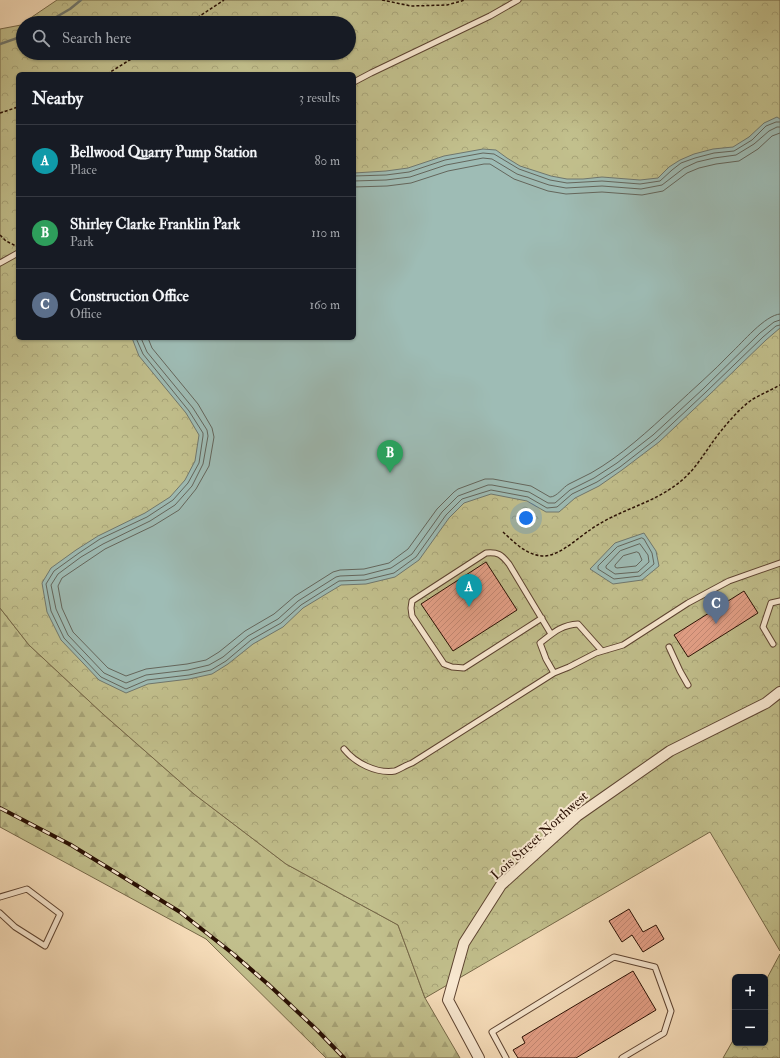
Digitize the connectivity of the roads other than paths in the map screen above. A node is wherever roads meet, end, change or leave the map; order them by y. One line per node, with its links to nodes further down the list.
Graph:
1 (518, 0): 2 (lane)
2 (356, 81)
3 (16, 254): 4 (lane)
4 (0, 263)
5 (780, 563): 11 (lane)
6 (780, 601): 9 (lane)
7 (542, 618): 7 (lane); 8 (lane)
8 (552, 634): 11 (lane); 12 (lane)
9 (773, 644)
10 (669, 646): 13 (lane)
11 (602, 651): 12 (lane)
12 (554, 673): 15 (lane)
13 (688, 685)
14 (780, 692): 18 (street, Lois Street Northwest)
15 (344, 749)
16 (0, 897): 17 (lane)
17 (0, 913)
18 (479, 1058)
19 (506, 1058): 20 (lane)
20 (622, 1058)

